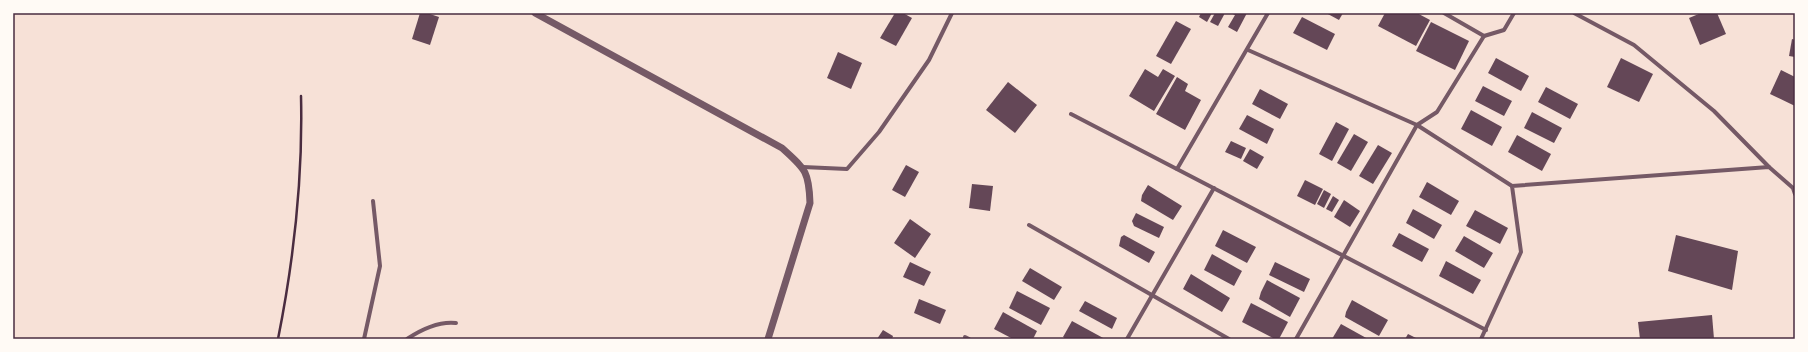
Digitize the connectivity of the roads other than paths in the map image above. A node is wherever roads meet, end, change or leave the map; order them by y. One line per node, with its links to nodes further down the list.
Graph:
1 (535, 13): 12 (street)
2 (952, 13): 12 (street)
3 (1268, 13): 8 (street)
4 (1444, 13): 7 (street)
5 (1514, 13): 7 (street)
6 (1574, 13): 11 (street)
7 (1484, 36): 10 (street)
8 (1248, 50): 10 (street); 13 (street)
9 (1071, 114): 13 (street)
10 (1417, 125): 14 (street); 20 (street)
11 (1769, 167): 14 (street); 16 (street)
12 (803, 168): 26 (street)
13 (1177, 169): 15 (street)
14 (1512, 186): 23 (street)
15 (1214, 188): 20 (street); 21 (street)
16 (1794, 189): 17 (street)
17 (1795, 194)
18 (373, 201): 24 (street)
19 (1029, 224): 21 (street)
20 (1343, 255): 23 (street); 29 (street)
21 (1152, 295): 27 (street); 28 (street)
22 (456, 324): 25 (street)
23 (1486, 330): 30 (street)
24 (364, 339)
25 (407, 339)
26 (768, 339)
27 (1127, 339)
28 (1229, 339)
29 (1296, 339)
30 (1481, 339)

